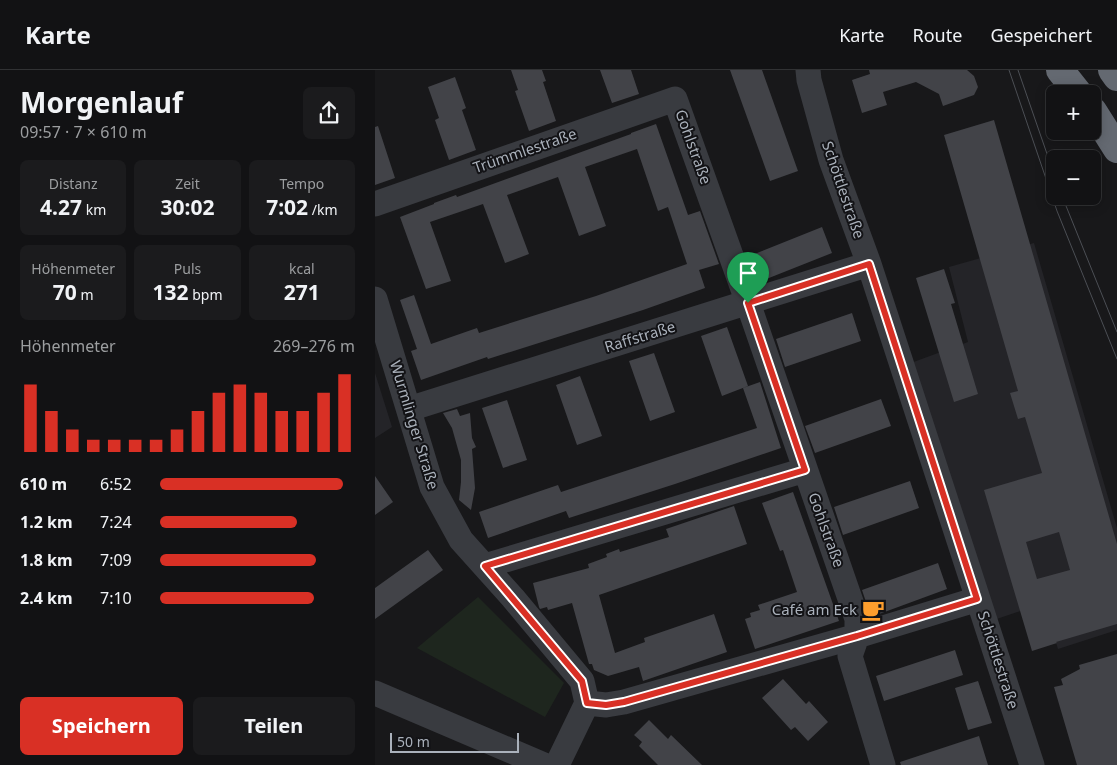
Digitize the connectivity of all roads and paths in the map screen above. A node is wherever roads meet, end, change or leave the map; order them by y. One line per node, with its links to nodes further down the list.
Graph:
1 (807, 70): 10 (street, Schöttlestraße)
2 (1060, 70): 5 (highway)
3 (1112, 70): 4 (highway)
4 (1117, 77)
5 (1072, 85)
6 (675, 99): 9 (street, Trümmlestraße); 12 (street, Gohlstraße)
7 (1101, 124): 8 (highway)
8 (1117, 149)
9 (375, 204)
10 (869, 264): 12 (street, Raffstraße); 16 (street, Schöttlestraße)
11 (375, 298): 13 (street, Wurmlinger Straße)
12 (748, 303): 13 (street, Raffstraße); 14 (street, Gohlstraße)
13 (409, 409): 15 (street, Wurmlinger Straße)
14 (805, 470): 15 (street); 17 (street, Gohlstraße)
15 (485, 566): 19 (street, Wurmlinger Straße)
16 (977, 599): 17 (street); 23 (street, Schöttlestraße)
17 (857, 636): 19 (street); 22 (street, Gohlstraße)
18 (375, 692): 20 (street)
19 (587, 703): 21 (street)
20 (544, 765)
21 (557, 765)
22 (883, 765)
23 (1032, 765)

